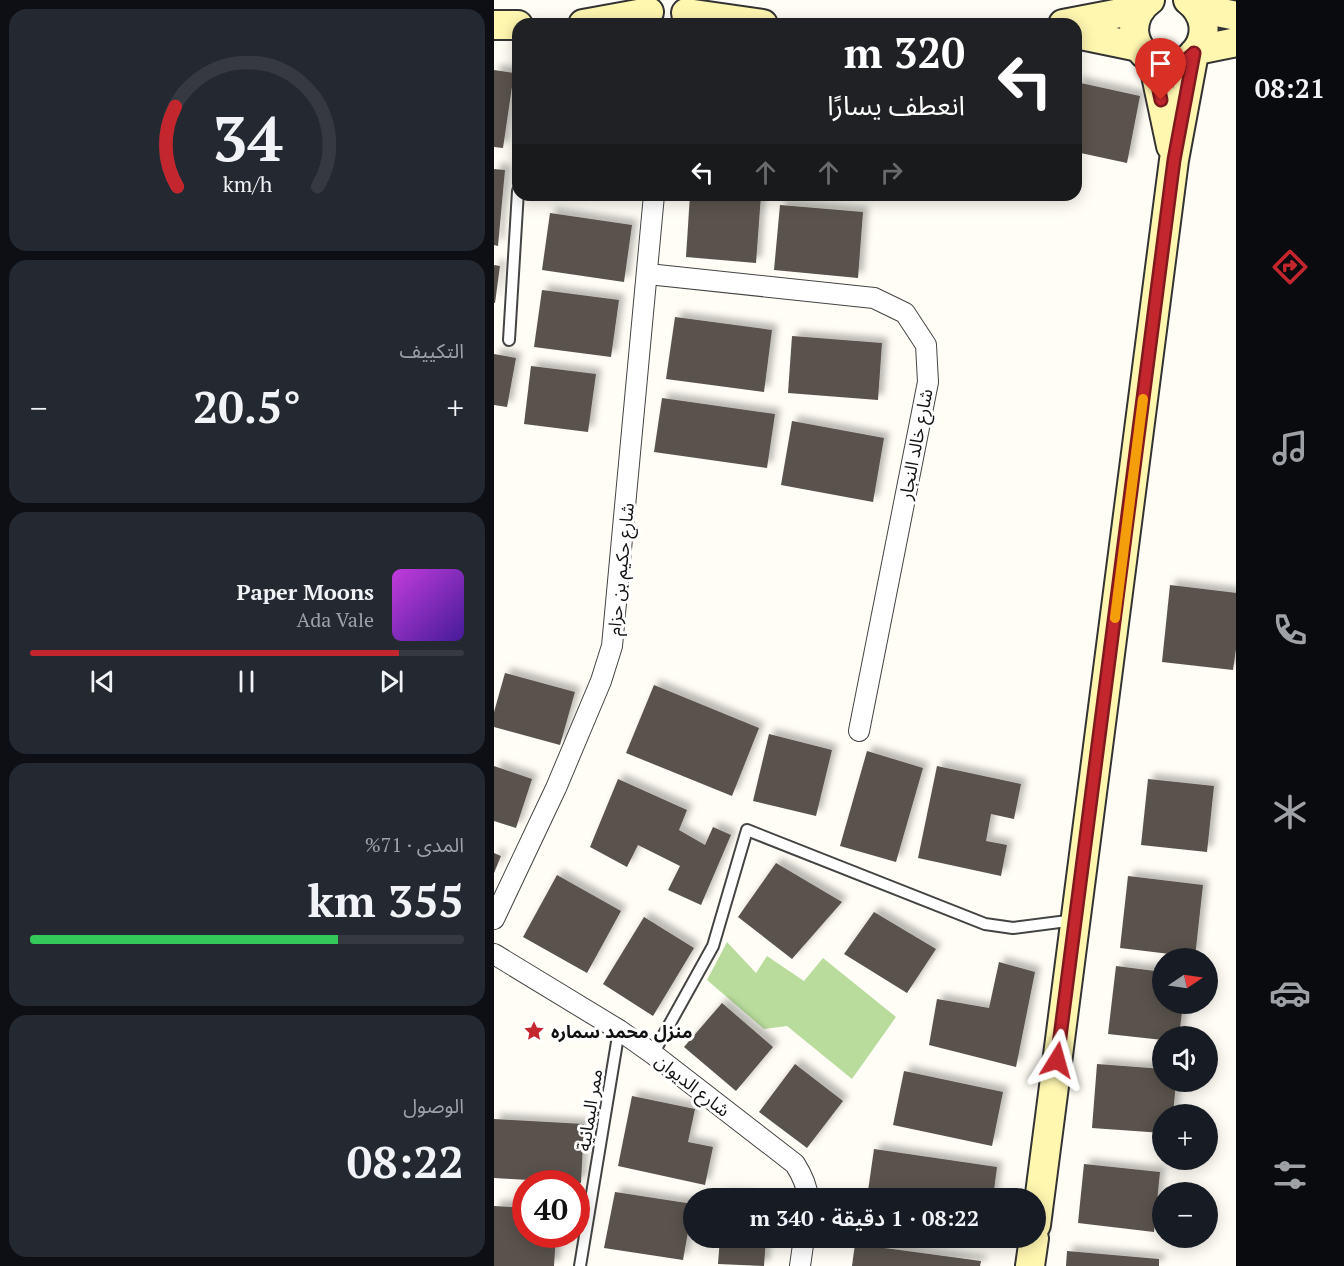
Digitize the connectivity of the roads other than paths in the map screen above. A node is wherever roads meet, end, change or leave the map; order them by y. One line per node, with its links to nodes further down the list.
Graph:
1 (1147, 3): 7 (street); 13 (street)
2 (1192, 4): 4 (street); 12 (street)
3 (669, 11): 5 (street); 6 (street)
4 (1236, 16)
5 (623, 18)
6 (720, 18)
7 (1082, 19)
8 (494, 25): 9 (street)
9 (512, 26)
10 (1082, 36): 13 (street)
11 (1236, 42): 12 (street)
12 (1196, 52): 13 (street); 14 (street)
13 (1146, 54): 14 (street)
14 (1174, 160): 21 (street)
15 (517, 201): 18 (lane)
16 (654, 201): 17 (street, شارع حكيم بن حزام)
17 (648, 274): 19 (street, شارع خالد النجار); 20 (street, شارع حكيم بن حزام)
18 (509, 340)
19 (859, 731)
20 (494, 919)
21 (1076, 920): 24 (lane); 26 (street)
22 (494, 954): 23 (street, شارع الديوان)
23 (619, 1030): 24 (street, شارع الديوان); 29 (lane, ممر اليمانية)
24 (653, 1054): 25 (street, شارع الديوان)
25 (807, 1188)
26 (1041, 1188)
27 (803, 1248): 30 (street)
28 (1033, 1248): 31 (street)
29 (580, 1266)
30 (800, 1266)
31 (1030, 1266)

